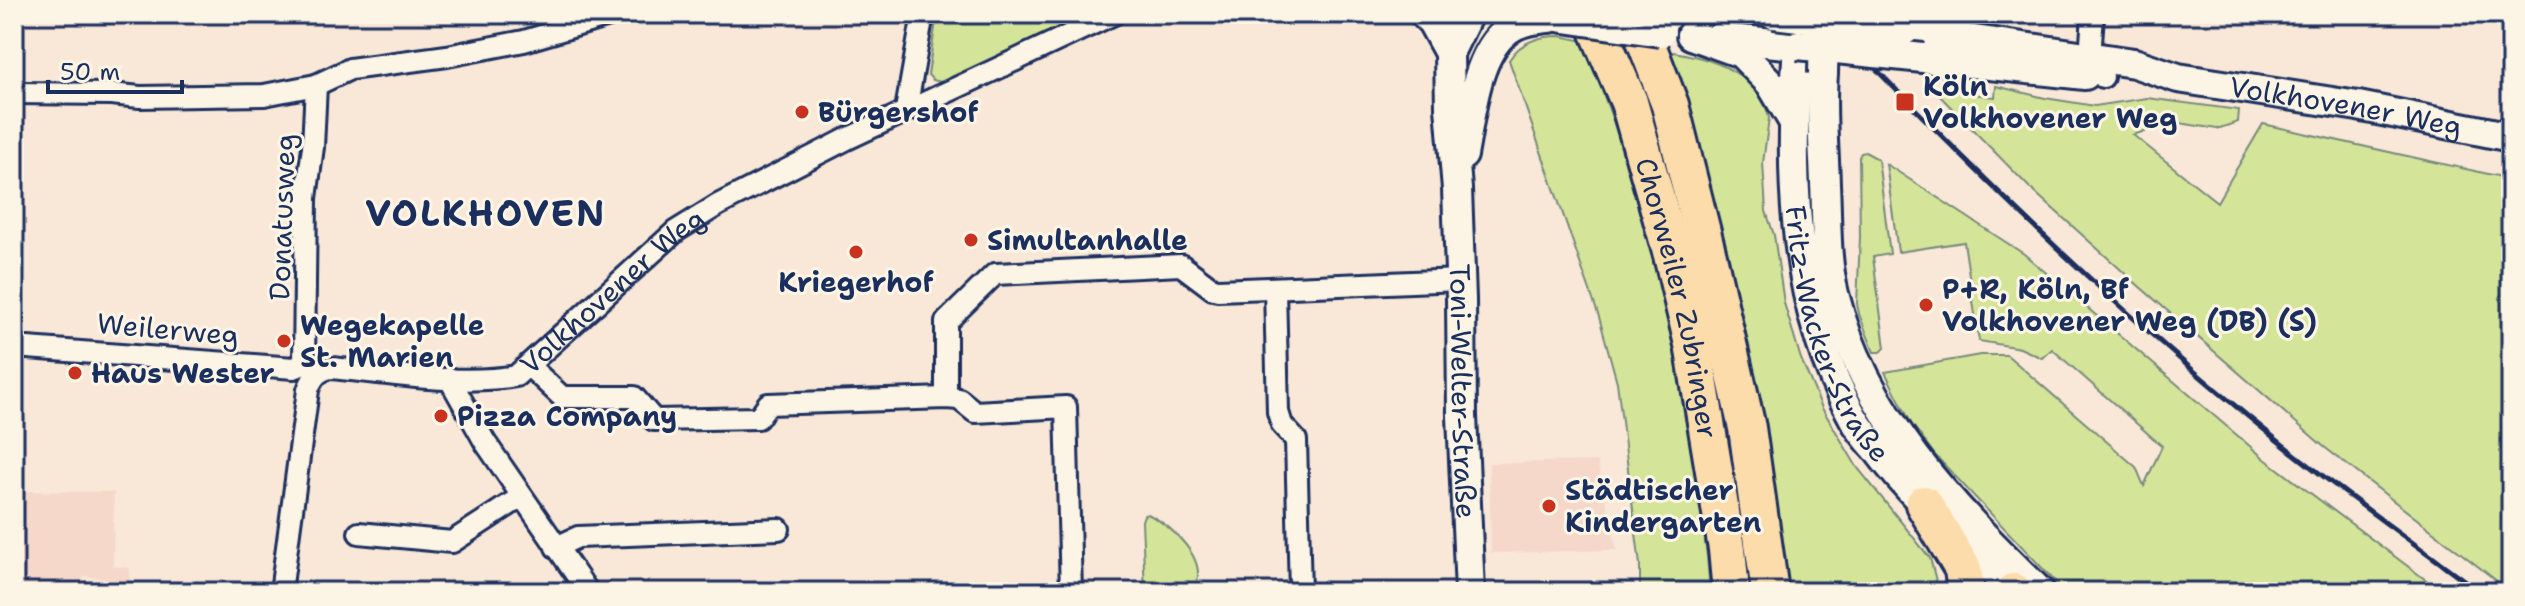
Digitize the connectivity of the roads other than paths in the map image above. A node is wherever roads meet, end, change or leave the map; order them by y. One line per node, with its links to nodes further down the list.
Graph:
1 (616, 14): 15 (street)
2 (923, 14): 17 (street)
3 (1114, 14): 17 (street, Volkhovener Weg)
4 (1424, 14): 12 (street, Toni-Welter-Straße)
5 (1468, 14): 12 (street, Toni-Welter-Straße)
6 (1479, 14): 14 (street, Toni-Welter-Straße)
7 (2093, 14): 13 (street)
8 (1562, 15): 9 (street, Volkhovener Weg, bridge); 14 (street, Toni-Welter-Straße); 33 (highway, Chorweiler Zubringer)
9 (1648, 23): 10 (street, Volkhovener Weg); 34 (highway, Chorweiler Zubringer)
10 (1691, 35): 11 (street, Volkhovener Weg); 18 (street)
11 (1799, 36): 13 (street, Volkhovener Weg, bridge); 13 (street, Volkhovener Weg, bridge); 18 (street, Fritz-Wacker-Straße); 35 (street, Fritz-Wacker-Straße, bridge)
12 (1449, 53): 20 (street, Toni-Welter-Straße)
13 (2097, 68): 19 (street, Volkhovener Weg)
14 (1477, 83): 20 (street, Toni-Welter-Straße)
15 (316, 85): 16 (street); 24 (street, Donatusweg)
16 (14, 93)
17 (906, 110): 25 (street, Volkhovener Weg)
18 (1793, 121): 29 (street, Fritz-Wacker-Straße)
19 (2511, 137)
20 (1457, 189): 21 (street, Toni-Welter-Straße)
21 (1460, 280): 22 (street); 40 (street, Toni-Welter-Straße)
22 (1275, 289): 27 (street); 39 (street)
23 (14, 347): 24 (street, Weilerweg)
24 (306, 350)
25 (529, 366): 26 (street, Volkhovener Weg); 27 (street)
26 (449, 378): 28 (street); 36 (street, Volkhovener Weg)
27 (946, 398): 38 (street)
28 (521, 497): 31 (street); 32 (street)
29 (1924, 504): 35 (street, Fritz-Wacker-Straße); 43 (highway)
30 (779, 529): 32 (street)
31 (359, 533)
32 (556, 547): 37 (street)
33 (1727, 549): 41 (highway); 42 (highway, Chorweiler Zubringer)
34 (1772, 583)
35 (2025, 590)
36 (281, 592)
37 (588, 592)
38 (1071, 592)
39 (1300, 592)
40 (1470, 592)
41 (1724, 592)
42 (1731, 592)
43 (1966, 592)

